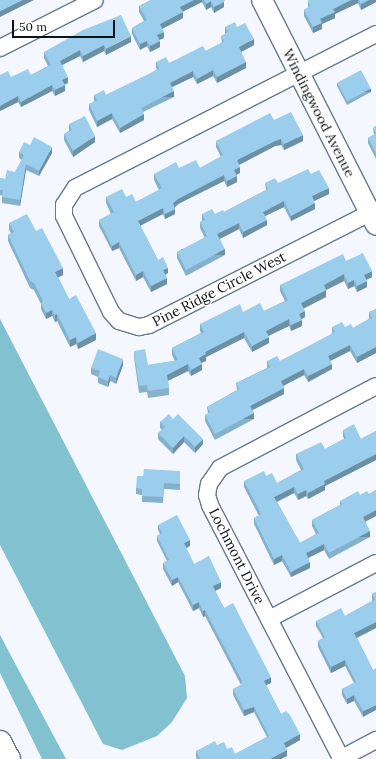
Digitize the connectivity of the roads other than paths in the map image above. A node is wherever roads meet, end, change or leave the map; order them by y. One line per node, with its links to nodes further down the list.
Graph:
1 (95, 0): 4 (street)
2 (262, 0): 5 (street, Windingwood Avenue)
3 (376, 34): 5 (street, Pine Ridge Circle West)
4 (0, 48)
5 (299, 73): 6 (street, Windingwood Avenue); 6 (street, Pine Ridge Circle West)
6 (374, 216)
7 (376, 386): 9 (street, Lochmont Drive)
8 (376, 563): 9 (street)
9 (269, 619): 13 (street, Lochmont Drive)
10 (376, 740): 13 (street)
11 (0, 742): 12 (main road)
12 (9, 759)
13 (340, 759)

